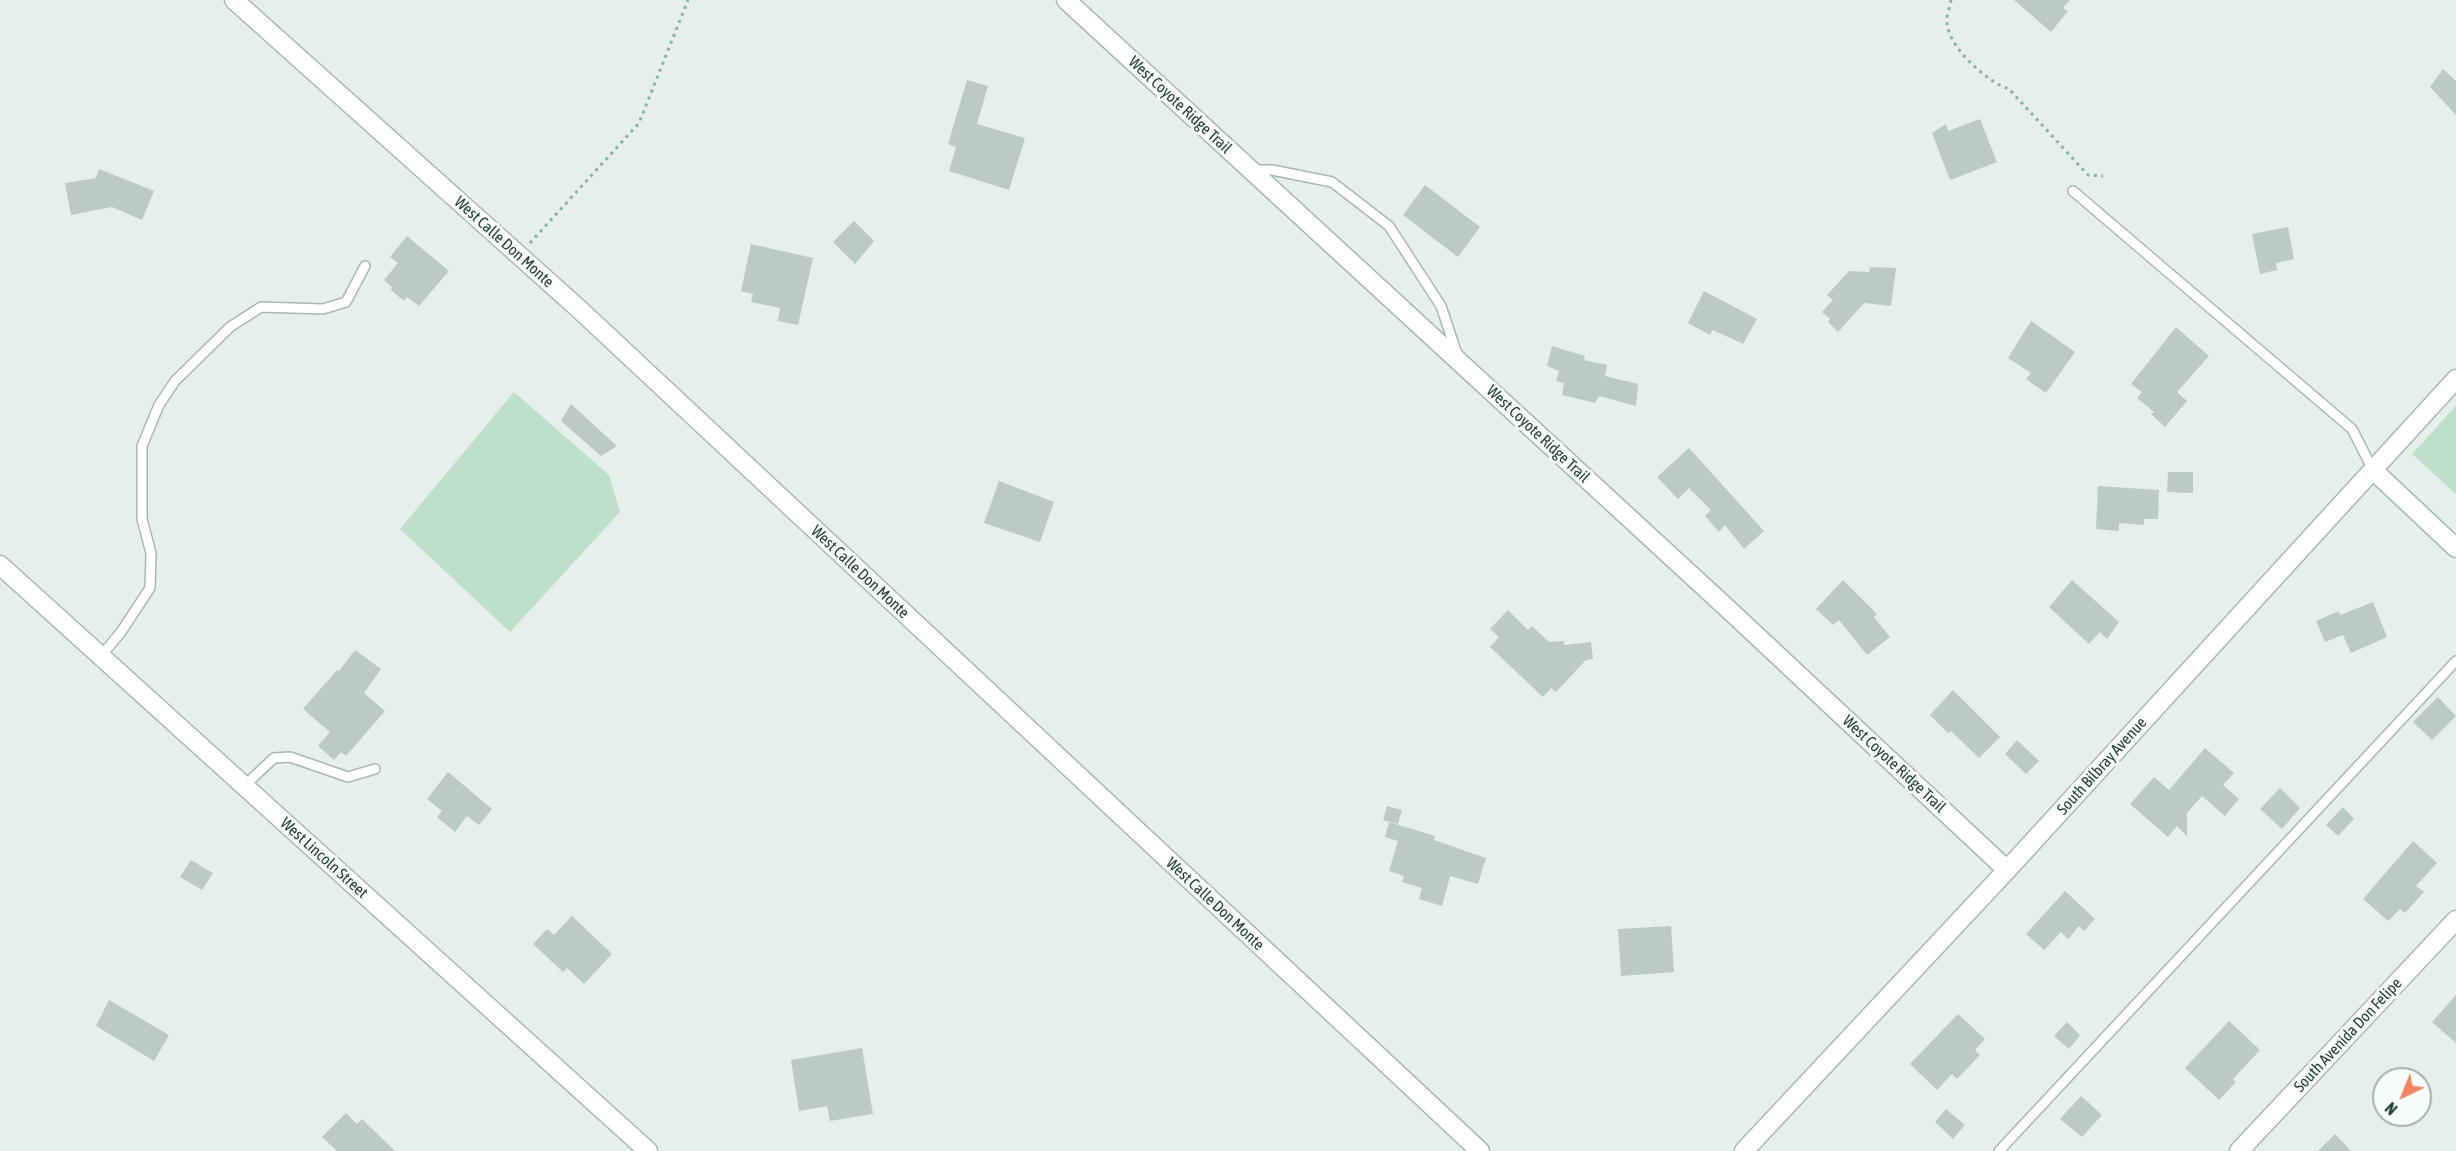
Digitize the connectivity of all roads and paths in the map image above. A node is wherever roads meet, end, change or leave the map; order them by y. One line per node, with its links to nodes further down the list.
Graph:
1 (234, 0): 8 (street, West Calle Don Monte)
2 (688, 0): 8 (path)
3 (1066, 0): 5 (street, West Coyote Ridge Trail)
4 (1951, 0): 6 (path)
5 (1251, 170): 10 (street, West Coyote Ridge Trail); 10 (lane)
6 (2103, 177)
7 (2073, 191): 12 (lane)
8 (518, 255): 22 (street, West Calle Don Monte)
9 (365, 266): 15 (lane)
10 (1460, 362): 19 (street, West Coyote Ridge Trail)
11 (2456, 379): 12 (street, South Bilbray Avenue)
12 (2373, 470): 13 (street); 19 (street, South Bilbray Avenue)
13 (2456, 548)
14 (0, 565): 15 (street, West Lincoln Street)
15 (100, 656): 18 (street, West Lincoln Street)
16 (2456, 662): 24 (lane)
17 (375, 769): 18 (lane)
18 (244, 786): 21 (street, West Lincoln Street)
19 (2007, 870): 23 (street, South Bilbray Avenue)
20 (2456, 920): 25 (street, South Avenida Don Felipe)
21 (648, 1151)
22 (1480, 1151)
23 (1744, 1151)
24 (1999, 1151)
25 (2240, 1151)

